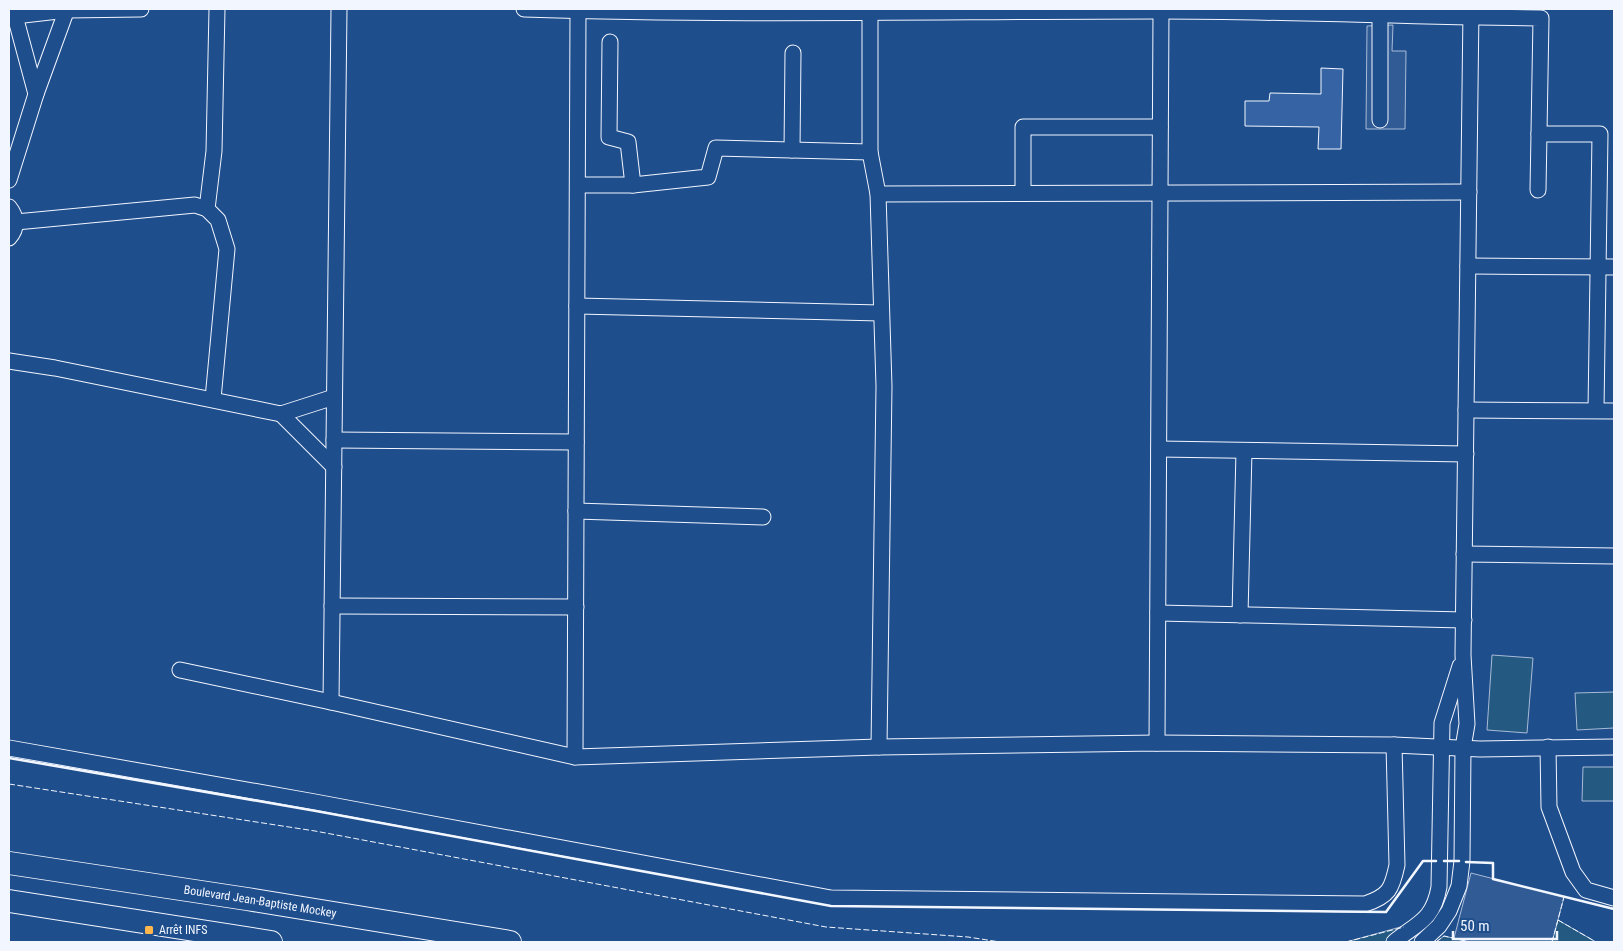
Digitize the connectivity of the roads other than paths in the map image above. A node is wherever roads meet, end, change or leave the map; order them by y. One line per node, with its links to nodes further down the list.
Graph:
1 (67, 9): 2 (street); 11 (street); 14 (street)
2 (141, 9)
3 (217, 9): 29 (street)
4 (339, 9): 38 (street)
5 (524, 9): 6 (street)
6 (578, 11): 7 (street); 21 (street)
7 (870, 11): 8 (street); 19 (street)
8 (1161, 11): 9 (street); 16 (street)
9 (1380, 12): 10 (street); 15 (street)
10 (1471, 13): 17 (street); 25 (street)
11 (12, 14): 14 (street)
12 (610, 42): 22 (street)
13 (793, 53): 18 (street)
14 (36, 94): 20 (street)
15 (1380, 120)
16 (1160, 127): 24 (street); 26 (street)
17 (1539, 134): 23 (street); 33 (street)
18 (792, 150): 19 (street); 22 (street)
19 (870, 152): 27 (street)
20 (9, 180)
21 (578, 185): 22 (street); 35 (street)
22 (634, 185)
23 (1538, 190)
24 (1160, 192): 25 (street); 26 (street); 46 (street)
25 (1469, 192): 32 (street)
26 (1023, 193): 27 (street)
27 (878, 194): 36 (street)
28 (9, 207): 30 (street)
29 (207, 209): 30 (street); 39 (street)
30 (16, 222): 31 (street)
31 (9, 238)
32 (1468, 266): 33 (street); 40 (street)
33 (1598, 267): 34 (street); 41 (street)
34 (1614, 268)
35 (577, 306): 36 (street); 45 (street)
36 (881, 313): 66 (street)
37 (9, 361): 39 (street)
38 (334, 397): 43 (street); 44 (street)
39 (212, 399): 43 (street)
40 (1466, 410): 41 (street); 48 (street)
41 (1596, 410): 42 (street)
42 (1614, 411)
43 (281, 414): 49 (street)
44 (334, 440): 45 (street); 49 (street)
45 (576, 442): 50 (street)
46 (1159, 449): 47 (street); 56 (street)
47 (1244, 451): 48 (street); 57 (street)
48 (1466, 454): 52 (street)
49 (334, 466): 54 (street)
50 (576, 511): 51 (street); 55 (street)
51 (763, 517)
52 (1464, 554): 53 (street); 58 (street)
53 (1614, 556)
54 (332, 606): 55 (street); 61 (street)
55 (576, 607): 72 (street)
56 (1158, 613): 57 (street); 64 (street)
57 (1240, 615): 58 (street)
58 (1464, 620): 59 (street)
59 (1463, 654): 62 (street); 63 (street)
60 (180, 670): 61 (street)
61 (331, 702): 72 (street)
62 (1442, 723): 63 (street); 67 (street)
63 (1467, 724): 71 (street)
64 (1157, 743): 65 (street); 66 (street)
65 (1394, 745): 67 (street); 70 (street)
66 (880, 747): 72 (street)
67 (1442, 747): 71 (street); 78 (street)
68 (1548, 747): 69 (street); 71 (street); 74 (street)
69 (1614, 747)
70 (9, 748)
71 (1463, 748): 79 (street)
72 (575, 757)
73 (9, 863): 77 (highway, Boulevard Jean-Baptiste Mockey)
74 (1614, 898)
75 (9, 901): 76 (highway)
76 (271, 942)
77 (510, 942)
78 (1394, 942)
79 (1422, 942)

